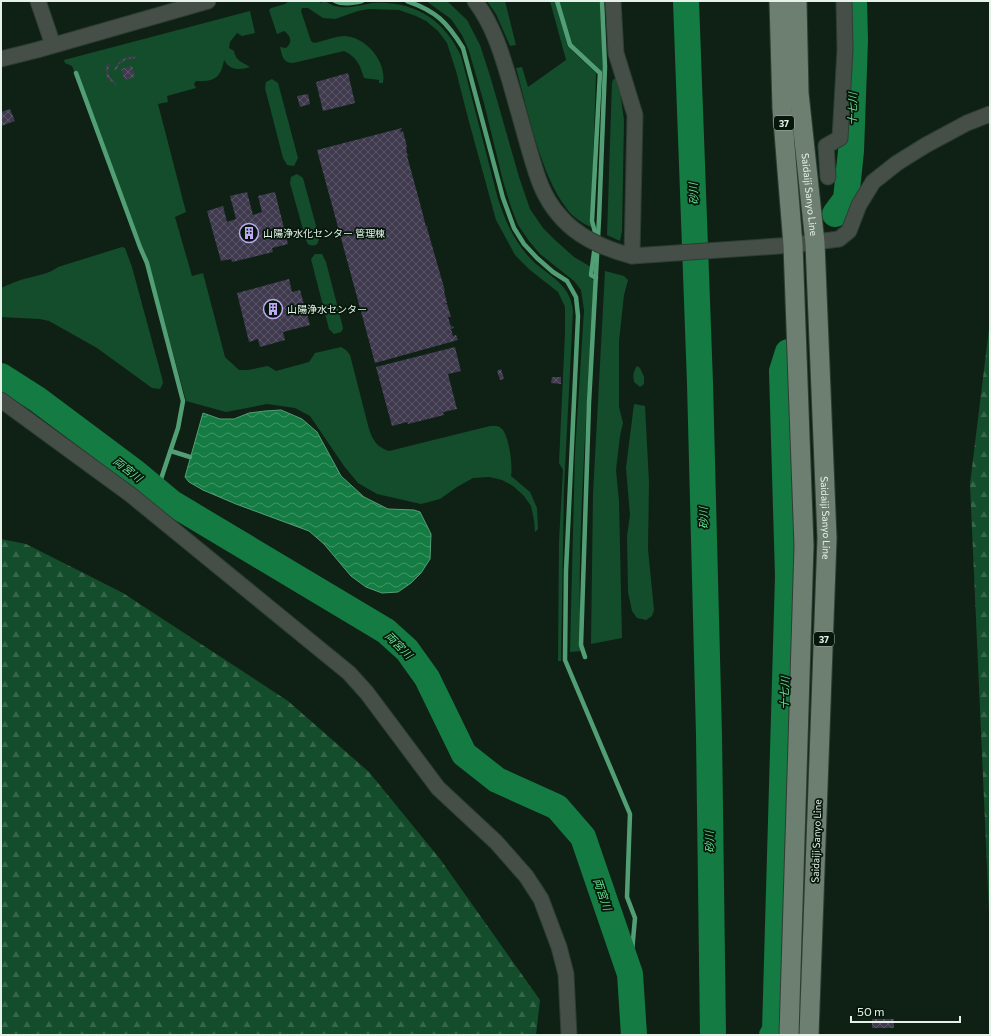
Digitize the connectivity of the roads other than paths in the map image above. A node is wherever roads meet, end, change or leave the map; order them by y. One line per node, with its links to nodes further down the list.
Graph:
1 (38, 1): 8 (street)
2 (208, 1): 8 (street)
3 (475, 1): 14 (street)
4 (613, 1): 14 (street)
5 (779, 1): 13 (main road, Saidaiji Sanyo Line / 37)
6 (797, 1): 12 (main road, Saidaiji Sanyo Line / 37)
7 (844, 1): 11 (street)
8 (53, 46): 9 (street)
9 (1, 58)
10 (990, 114): 12 (street)
11 (828, 177)
12 (815, 243): 13 (street); 18 (main road, Saidaiji Sanyo Line / 37)
13 (793, 246): 14 (street); 17 (main road, Saidaiji Sanyo Line / 37)
14 (639, 256)
15 (1, 400): 16 (street)
16 (569, 1035)
17 (789, 1035)
18 (809, 1035)

